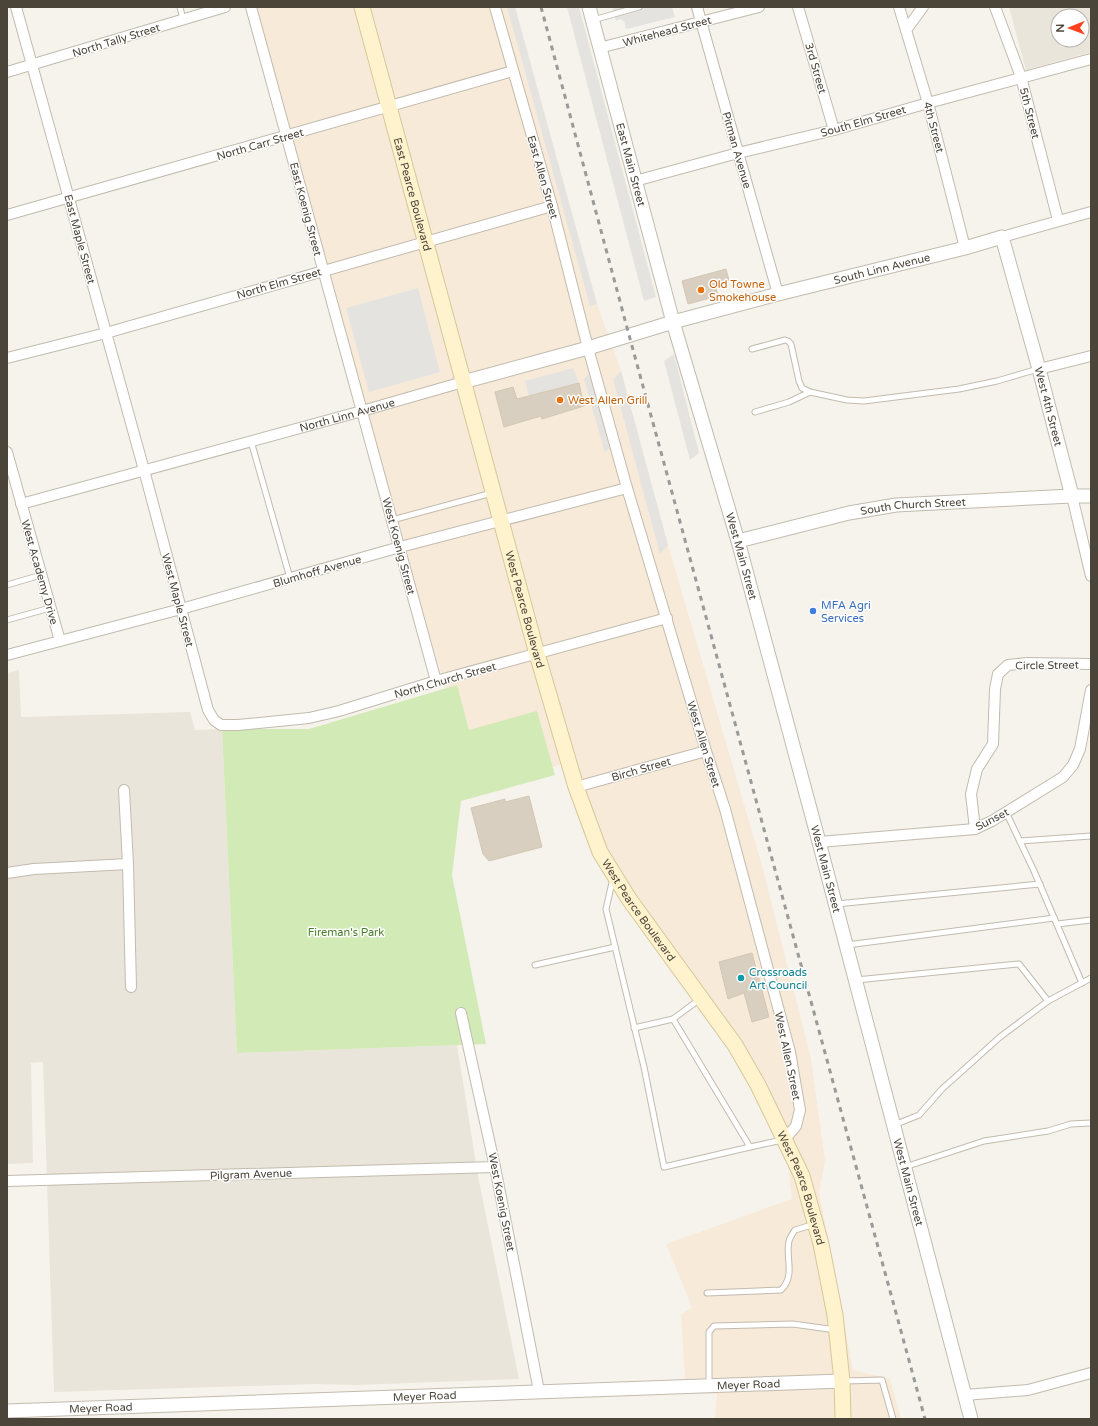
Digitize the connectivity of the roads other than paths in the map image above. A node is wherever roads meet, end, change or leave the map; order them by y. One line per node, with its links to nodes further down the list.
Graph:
1 (16, 7): 22 (street, East Maple Street)
2 (180, 7): 16 (lane)
3 (225, 7): 16 (street, North Tally Street)
4 (251, 7): 29 (street, East Koenig Street)
5 (362, 7): 27 (main road, East Pearce Boulevard)
6 (495, 7): 23 (street, East Allen Street)
7 (589, 7): 17 (street, East Main Street)
8 (639, 7): 15 (lane)
9 (697, 7): 18 (street, Pitman Avenue)
10 (759, 7): 18 (street, Whitehead Street)
11 (798, 7): 28 (street, 3rd Street)
12 (899, 7): 19 (street, 4th Street)
13 (923, 7): 19 (street)
14 (996, 7): 25 (street, 5th Street)
15 (627, 9): 17 (lane)
16 (183, 20): 22 (street, North Tally Street)
17 (592, 20): 20 (street, East Main Street)
18 (701, 22): 20 (street, Whitehead Street); 30 (street, Pitman Avenue)
19 (906, 30): 26 (street, 4th Street)
20 (599, 48): 31 (street, East Main Street)
21 (1091, 59): 25 (street, South Elm Street)
22 (32, 65): 24 (street, North Tally Street); 32 (street, East Maple Street)
23 (513, 71): 27 (street, North Carr Street); 33 (street, East Allen Street)
24 (7, 72)
25 (1021, 77): 26 (street, South Elm Street); 36 (street, 5th Street)
26 (928, 103): 28 (street, South Elm Street); 39 (street, 4th Street)
27 (390, 107): 29 (street, North Carr Street); 38 (main road, East Pearce Boulevard)
28 (834, 130): 30 (street, South Elm Street)
29 (286, 137): 32 (street, North Carr Street); 40 (street, East Koenig Street)
30 (738, 153): 31 (street, South Elm Street); 41 (street, Pitman Avenue)
31 (635, 181): 42 (street, East Main Street)
32 (69, 197): 35 (street, North Carr Street); 43 (street, East Maple Street)
33 (552, 206): 38 (street, North Elm Street); 44 (street, East Allen Street)
34 (1091, 212): 36 (street, South Linn Avenue)
35 (7, 215)
36 (1058, 220): 37 (street, South Linn Avenue)
37 (1002, 237): 39 (street, South Linn Avenue); 48 (street, West 4th Street)
38 (426, 243): 40 (street, North Elm Street); 49 (main road, East Pearce Boulevard)
39 (966, 248): 41 (street, South Linn Avenue)
40 (323, 270): 43 (street, North Elm Street); 51 (street, East Koenig Street)
41 (778, 294): 42 (street, South Linn Avenue)
42 (673, 322): 44 (street, North Linn Avenue); 63 (street, West Main Street)
43 (106, 332): 47 (street, North Elm Street); 55 (street, East Maple Street)
44 (588, 348): 49 (street, North Linn Avenue); 56 (street, West Allen Street)
45 (752, 349): 50 (lane)
46 (1091, 356): 48 (street)
47 (7, 358)
48 (1039, 369): 50 (lane); 58 (street, West 4th Street)
49 (463, 382): 51 (street, North Linn Avenue); 57 (main road, West Pearce Boulevard)
50 (810, 392): 52 (lane)
51 (362, 411): 53 (street, North Linn Avenue); 61 (street, West Koenig Street)
52 (755, 412)
53 (251, 441): 55 (street, North Linn Avenue); 67 (lane)
54 (7, 452): 60 (street, West Academy Drive)
55 (144, 470): 60 (street, North Linn Avenue); 70 (street, West Maple Street)
56 (627, 488): 62 (street, Blumhoff Avenue); 71 (street, West Allen Street)
57 (494, 492): 61 (lane); 62 (main road, West Pearce Boulevard)
58 (1072, 496): 59 (street, South Church Street); 63 (street, South Church Street); 66 (street, West 4th Street)
59 (1091, 496)
60 (21, 504): 65 (street, West Academy Drive)
61 (392, 520): 64 (street, West Koenig Street)
62 (501, 520): 64 (street, Blumhoff Avenue); 74 (main road, West Pearce Boulevard)
63 (738, 541): 87 (street, West Main Street)
64 (400, 547): 67 (street, Blumhoff Avenue); 77 (street, West Koenig Street)
65 (41, 575): 68 (lane); 69 (street, West Academy Drive)
66 (1091, 576)
67 (290, 578): 70 (street, Blumhoff Avenue)
68 (7, 585)
69 (50, 608): 72 (lane); 73 (street, West Academy Drive)
70 (181, 609): 73 (street, Blumhoff Avenue); 79 (street, West Maple Street)
71 (667, 618): 74 (street, North Church Street); 80 (street, West Allen Street)
72 (7, 620)
73 (60, 641): 75 (street, Blumhoff Avenue)
74 (537, 654): 77 (street, North Church Street); 81 (main road, West Pearce Boulevard)
75 (7, 655)
76 (1091, 664): 84 (street, Circle Street)
77 (436, 681): 79 (street, North Church Street)
78 (1091, 690): 83 (street, Sunset)
79 (221, 725)
80 (706, 751): 81 (street, Birch Street); 110 (street, West Allen Street)
81 (576, 787): 90 (main road, West Pearce Boulevard)
82 (124, 790): 88 (street)
83 (1006, 812): 84 (street, Sunset); 86 (lane)
84 (974, 829): 87 (street, Sunset)
85 (1091, 836): 86 (lane)
86 (1020, 841): 91 (lane)
87 (819, 842): 92 (street, West Main Street)
88 (128, 864): 89 (street); 102 (street)
89 (7, 872)
90 (614, 875): 97 (lane); 103 (main road, West Pearce Boulevard)
91 (1040, 884): 92 (lane); 93 (lane)
92 (835, 904): 96 (street, West Main Street)
93 (1054, 918): 95 (lane); 96 (lane)
94 (1091, 920): 95 (lane)
95 (1057, 924): 101 (lane)
96 (846, 945): 100 (street, West Main Street)
97 (615, 947): 98 (lane); 107 (lane)
98 (535, 966)
99 (1091, 978): 101 (lane)
100 (855, 980): 104 (lane); 109 (street, West Main Street)
101 (1082, 983): 104 (lane)
102 (131, 987)
103 (701, 998): 106 (lane); 110 (main road, West Pearce Boulevard)
104 (1048, 1002): 109 (lane)
105 (462, 1013): 112 (street, West Koenig Street)
106 (673, 1018): 107 (lane); 111 (lane)
107 (634, 1028): 111 (lane)
108 (1091, 1122): 113 (lane)
109 (893, 1125): 113 (street, West Main Street)
110 (785, 1139): 111 (lane); 115 (main road, West Pearce Boulevard)
111 (750, 1147)
112 (495, 1167): 114 (street, Pilgram Avenue); 121 (street, West Koenig Street)
113 (904, 1167): 122 (street, West Main Street)
114 (7, 1181)
115 (816, 1224): 116 (lane); 117 (main road, West Pearce Boulevard)
116 (708, 1293)
117 (837, 1330): 119 (main road, West Pearce Boulevard); 120 (lane)
118 (1091, 1373): 122 (street)
119 (842, 1381): 120 (street, Meyer Road); 124 (main road, West Pearce Boulevard); 125 (lane)
120 (709, 1385): 121 (street, Meyer Road)
121 (539, 1392): 123 (street, Meyer Road)
122 (965, 1395): 126 (street, West Main Street)
123 (7, 1411)
124 (843, 1419)
125 (893, 1419)
126 (971, 1419)

